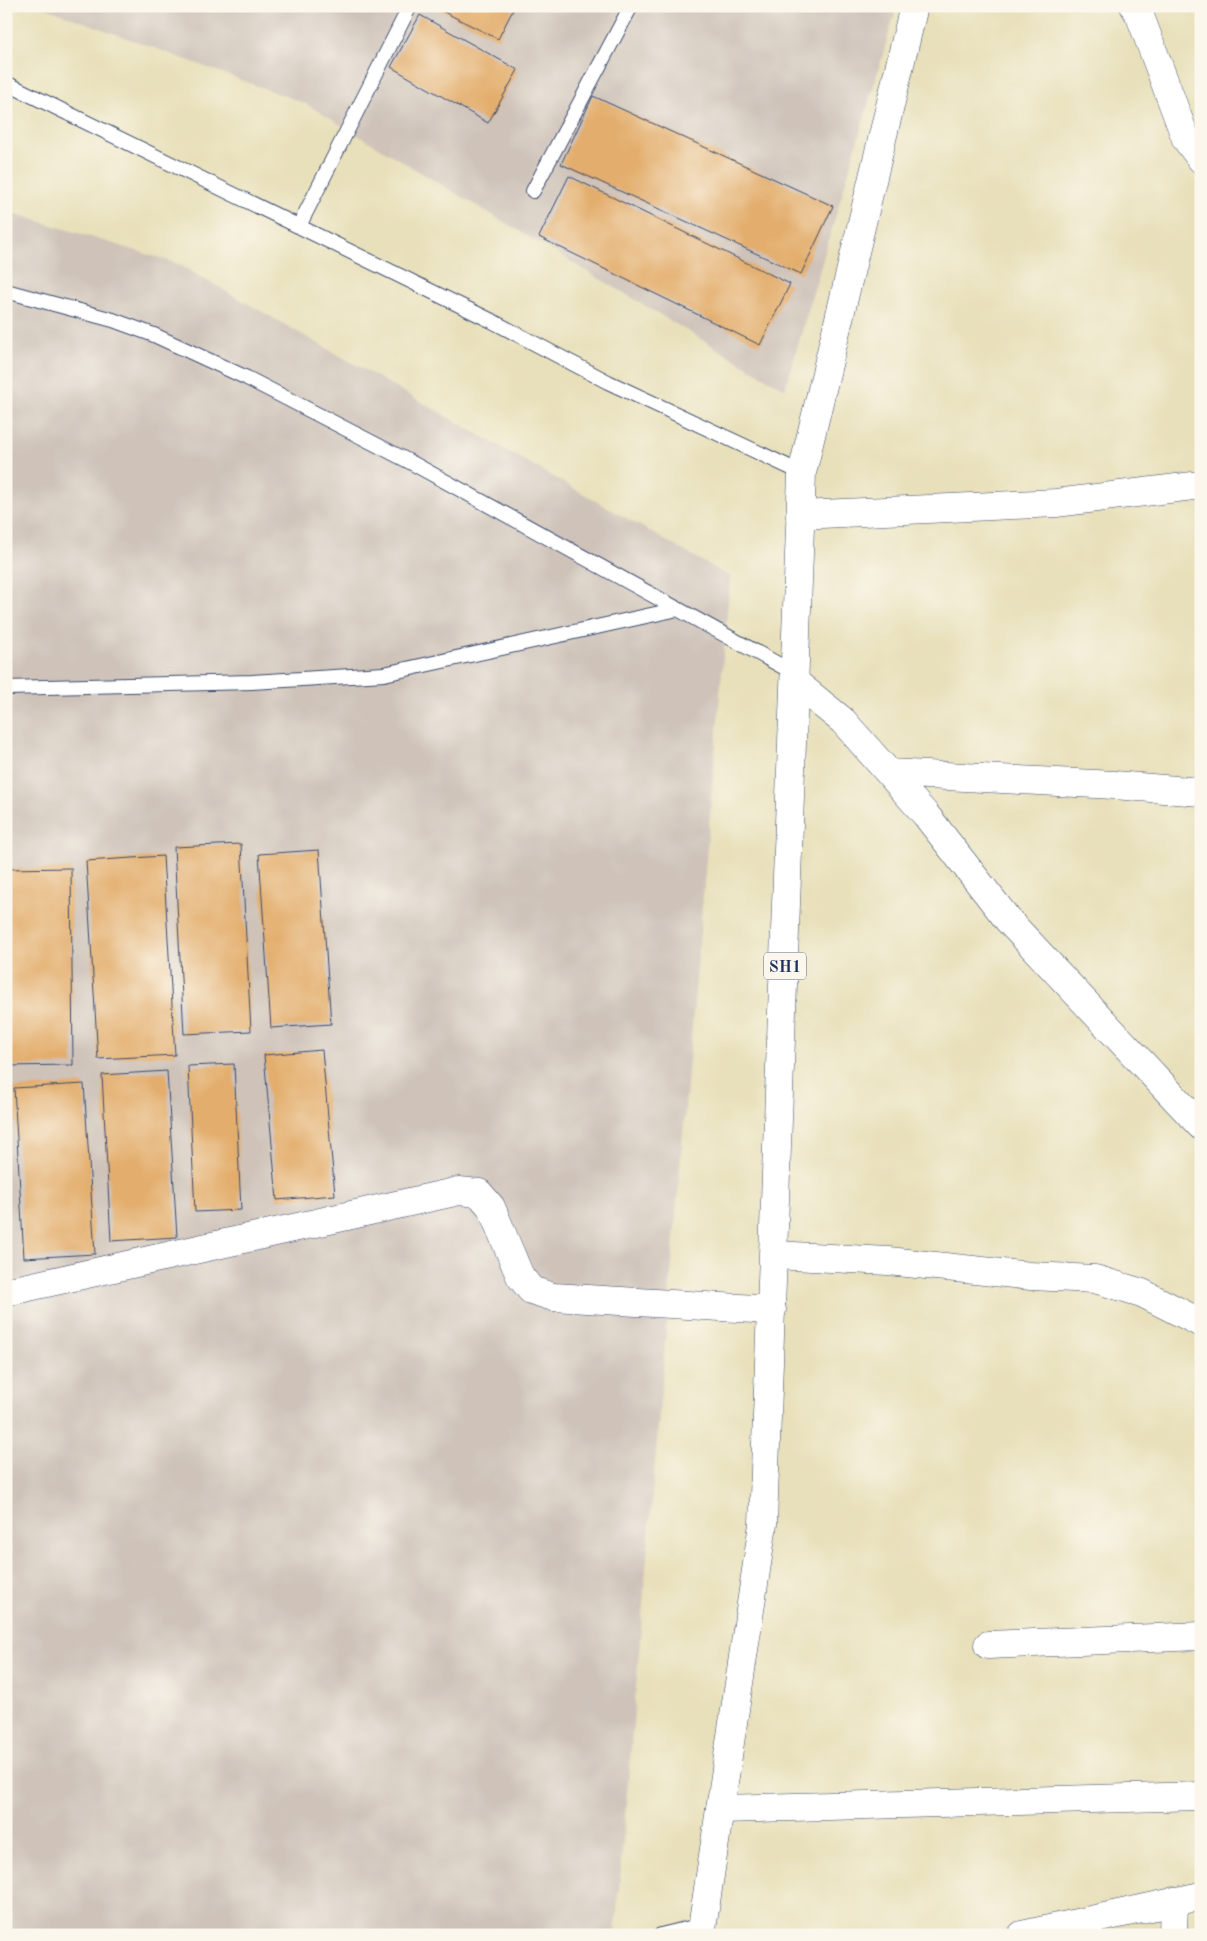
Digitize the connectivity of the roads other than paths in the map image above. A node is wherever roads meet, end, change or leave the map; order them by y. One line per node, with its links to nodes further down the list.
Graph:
1 (410, 6): 8 (lane)
2 (631, 6): 7 (lane)
3 (914, 6): 10 (street, SH1)
4 (1134, 6): 6 (street)
5 (6, 83): 8 (lane)
6 (1201, 159)
7 (533, 191)
8 (299, 226): 10 (lane)
9 (6, 291): 13 (lane)
10 (802, 473): 12 (street, SH1)
11 (1201, 485): 12 (street)
12 (800, 515): 14 (street, SH1)
13 (678, 609): 14 (lane); 15 (lane)
14 (795, 678): 16 (street); 19 (street, SH1)
15 (6, 688)
16 (890, 774): 17 (street); 18 (street)
17 (1201, 792)
18 (1201, 1126)
19 (774, 1255): 21 (street, SH1); 22 (street)
20 (6, 1292): 21 (street)
21 (772, 1310): 26 (street, SH1)
22 (1201, 1323)
23 (1201, 1636): 24 (street)
24 (988, 1645)
25 (1201, 1796): 26 (street)
26 (720, 1809): 29 (street, SH1)
27 (1201, 1896): 28 (street)
28 (1174, 1901): 31 (street); 32 (street)
29 (702, 1930): 30 (lane)
30 (661, 1935)
31 (1022, 1935)
32 (1173, 1935)

